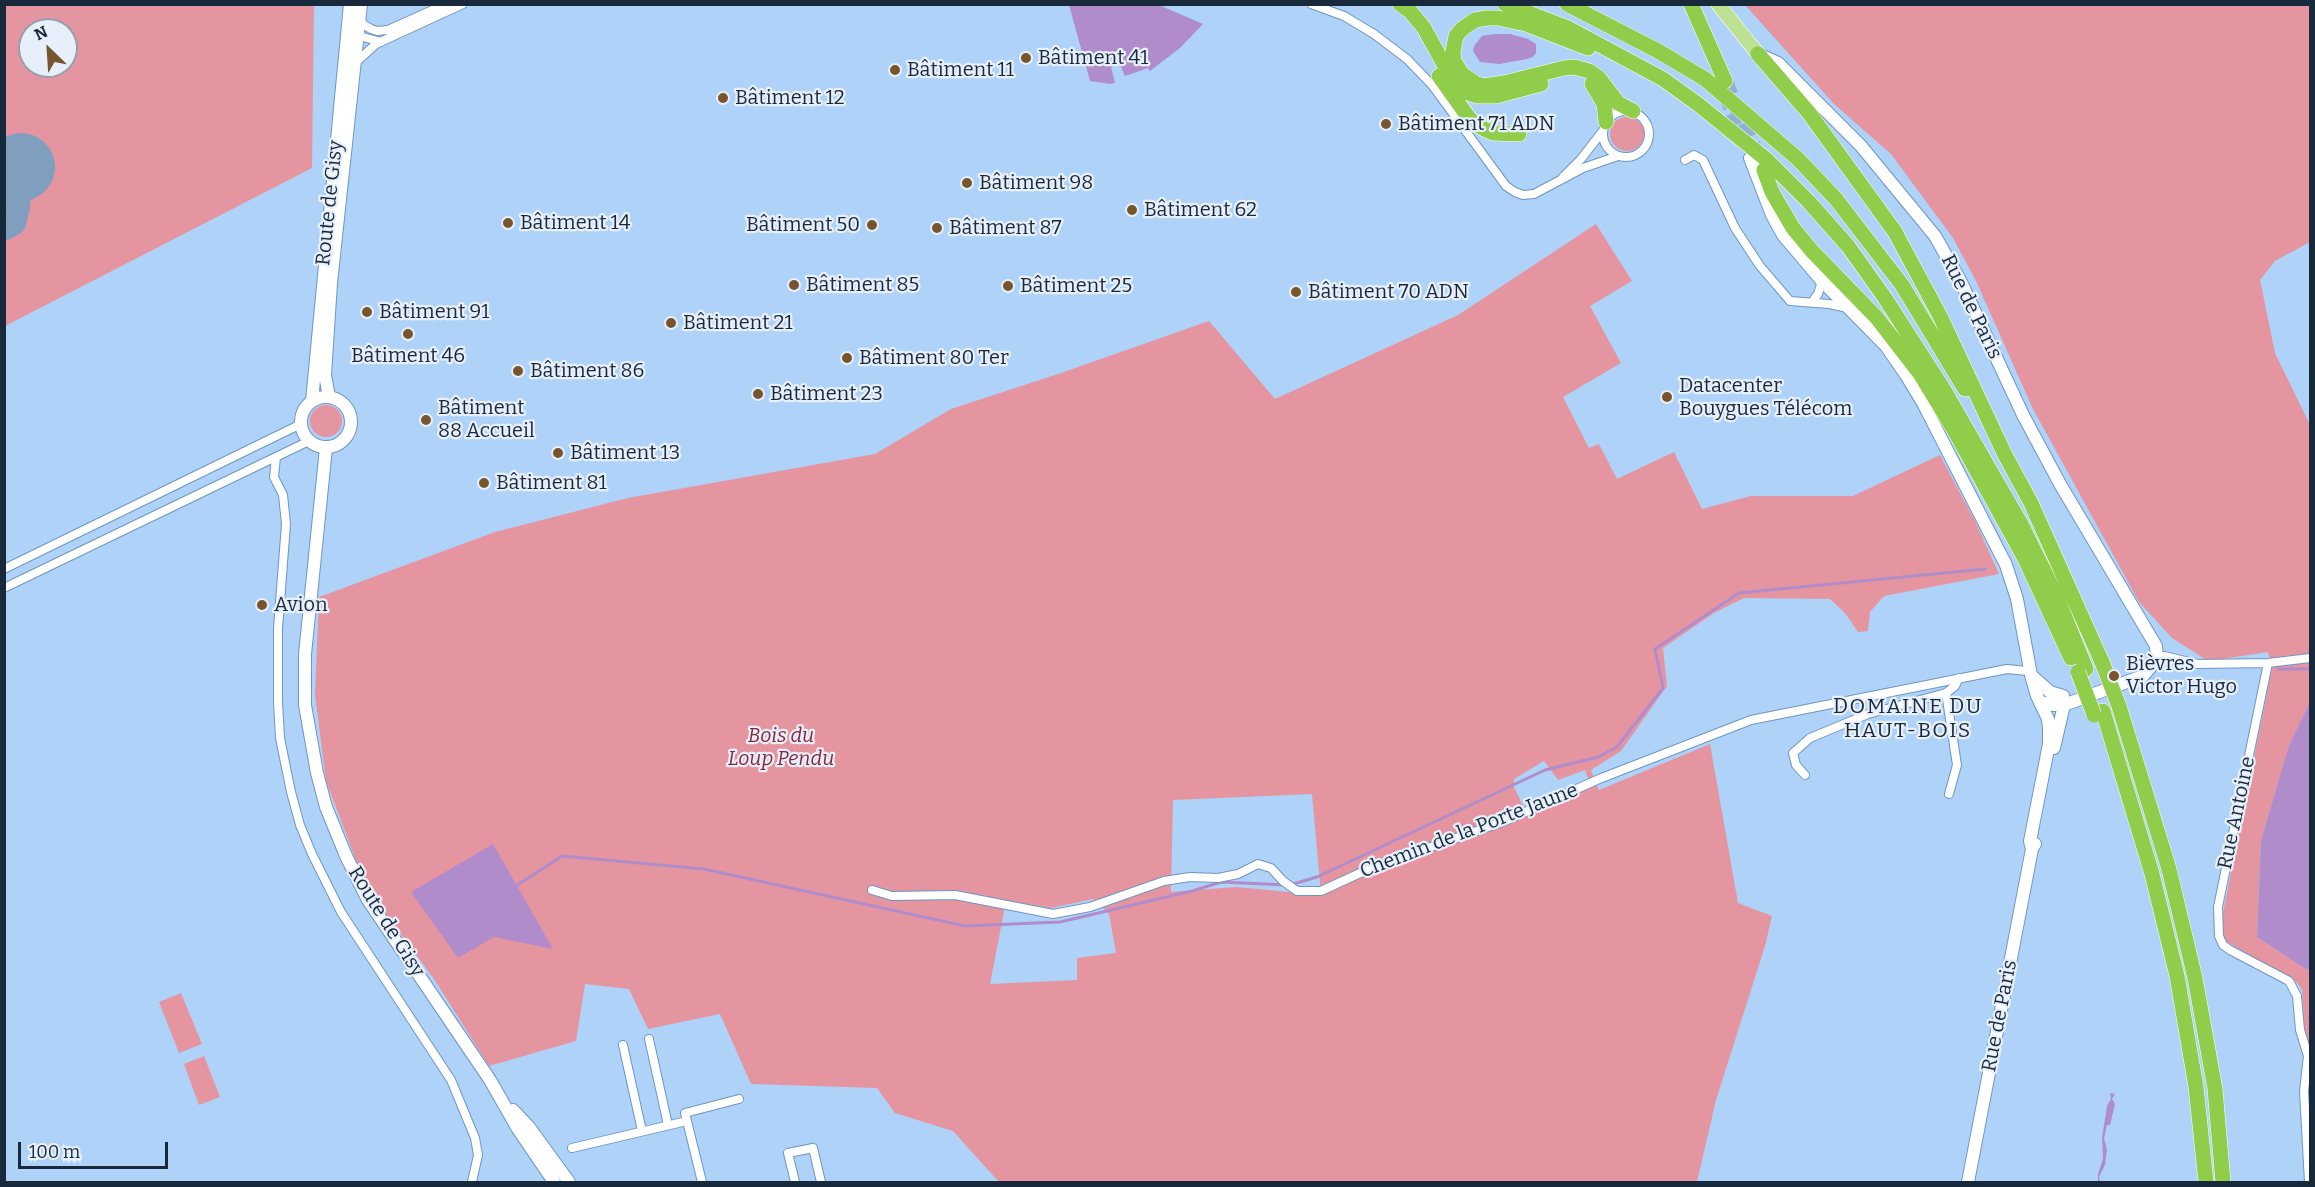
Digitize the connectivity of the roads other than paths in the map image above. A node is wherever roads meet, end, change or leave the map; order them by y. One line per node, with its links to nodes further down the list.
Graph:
1 (350, 4): 12 (street, Route de Gisy)
2 (361, 4): 12 (street, Route de Gisy)
3 (446, 4): 12 (street)
4 (463, 4): 14 (street)
5 (1311, 4): 26 (street)
6 (1387, 4): 21 (highway)
7 (1400, 4): 20 (highway)
8 (1505, 4): 18 (highway)
9 (1567, 4): 35 (highway)
10 (1689, 4): 17 (highway)
11 (1719, 4): 15 (main road, Rue de Paris)
12 (355, 18): 13 (street, Route de Gisy); 31 (street, Route de Gisy)
13 (358, 33): 14 (street); 16 (street, Route de Gisy)
14 (381, 42): 16 (street)
15 (1758, 54): 35 (highway); 39 (street, Rue de Paris)
16 (355, 63): 30 (street, Route de Gisy)
17 (1720, 77)
18 (1663, 79): 19 (highway); 42 (highway)
19 (1633, 111): 20 (street); 22 (street)
20 (1604, 127): 22 (street); 26 (street)
21 (1519, 134)
22 (1618, 156): 26 (street)
23 (1750, 158): 27 (street, Rue de Paris)
24 (1685, 160): 28 (street)
25 (1764, 170): 42 (highway)
26 (1561, 179)
27 (1822, 281): 28 (street); 29 (street, Rue de Paris)
28 (1812, 302): 29 (street)
29 (1848, 309): 43 (street, Rue de Paris)
30 (329, 397): 31 (street); 34 (street)
31 (312, 401): 32 (street)
32 (301, 424): 33 (street); 37 (street)
33 (309, 441): 34 (street); 36 (street)
34 (326, 448): 55 (street, Route de Gisy)
35 (2004, 453): 69 (highway, bridge)
36 (276, 457): 38 (street); 61 (street)
37 (4, 569)
38 (4, 588)
39 (2158, 657): 41 (street); 47 (street)
40 (2310, 658): 41 (street)
41 (2268, 663): 70 (street, Rue Antoine)
42 (2082, 671): 68 (highway)
43 (2031, 675): 44 (street, Chemin de la Porte Jaune); 45 (street); 48 (street, Rue de Paris)
44 (1959, 678): 46 (street); 52 (street, Chemin de la Porte Jaune)
45 (2050, 692): 47 (street); 48 (street)
46 (1946, 693): 49 (street); 50 (street)
47 (2064, 700): 48 (street); 51 (street, Rue de Paris)
48 (2041, 702): 51 (street, Rue de Paris)
49 (1805, 775)
50 (1949, 794)
51 (2032, 849): 67 (street, Rue de Paris)
52 (872, 890)
53 (649, 1039): 58 (street)
54 (623, 1045): 59 (street)
55 (498, 1092): 62 (street, Route de Gisy); 63 (street, Route de Gisy)
56 (739, 1099): 57 (street)
57 (687, 1121): 58 (street); 64 (street)
58 (668, 1125): 59 (street)
59 (642, 1131): 60 (street)
60 (572, 1148)
61 (472, 1182)
62 (554, 1182)
63 (569, 1182)
64 (702, 1182)
65 (795, 1182): 66 (street)
66 (821, 1182)
67 (1968, 1182)
68 (2206, 1182)
69 (2223, 1182)
70 (2309, 1182)

